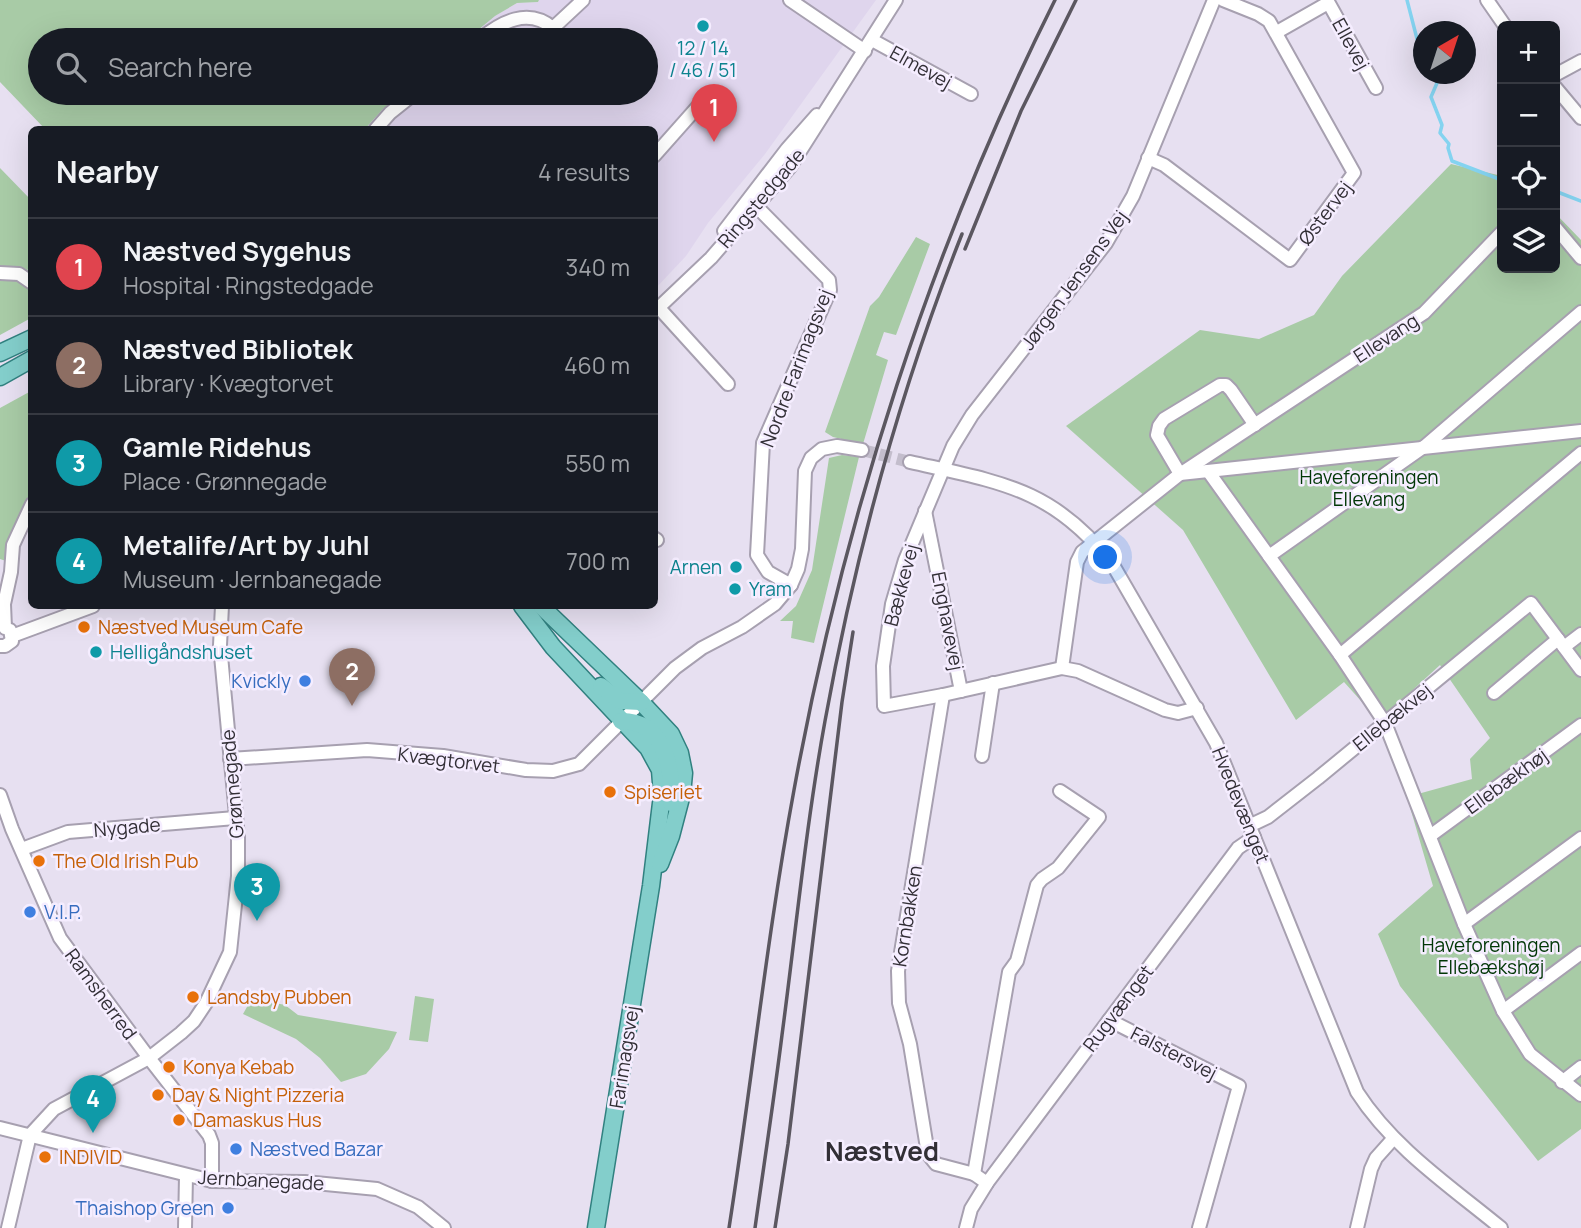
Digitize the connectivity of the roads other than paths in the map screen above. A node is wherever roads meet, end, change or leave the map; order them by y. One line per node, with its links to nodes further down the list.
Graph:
1 (583, 0): 10 (street)
2 (790, 0): 13 (street, Elmevej)
3 (896, 0): 13 (street, Ringstedgade)
4 (1214, 0): 25 (street, Jørgen Jensens Vej)
5 (1223, 0): 12 (street, Østervej)
6 (1487, 0): 8 (street)
7 (1328, 1): 12 (street); 16 (street, Ellevej)
8 (1502, 21)
9 (496, 28): 11 (street)
10 (553, 28)
11 (553, 28)
12 (1277, 32): 25 (street, Østervej)
13 (869, 45): 17 (street, Ringstedgade); 19 (street, Elmevej)
14 (1581, 61): 15 (street)
15 (1560, 72)
16 (1376, 88)
17 (840, 89): 26 (street, Ringstedgade); 32 (street)
18 (1560, 93): 22 (street)
19 (971, 94)
20 (701, 103): 24 (street)
21 (400, 105): 23 (street)
22 (1581, 118)
23 (379, 126)
24 (658, 151)
25 (1148, 158): 49 (street, Jørgen Jensens Vej)
26 (756, 206): 32 (street, Ringstedgade); 56 (street, Nordre Farimagsvej)
27 (1560, 233): 29 (street)
28 (1497, 237): 43 (street, Ellevang)
29 (1581, 258)
30 (0, 273): 31 (street)
31 (28, 280)
32 (685, 281): 33 (street, Ringstedgade)
33 (658, 309)
34 (658, 311): 41 (street)
35 (1581, 312): 45 (street)
36 (28, 340): 37 (main road)
37 (0, 353)
38 (28, 361): 40 (main road)
39 (28, 374): 42 (main road)
40 (0, 377)
41 (728, 384)
42 (0, 386)
43 (1255, 425): 51 (street, Ellevang); 51 (street)
44 (1581, 431): 45 (street)
45 (1425, 446): 50 (street); 55 (street)
46 (862, 450): 56 (street)
47 (1581, 453): 64 (street)
48 (909, 462): 49 (street, Hvedevænget)
49 (942, 469): 52 (street, Bækkevej); 54 (street, Hvedevænget)
50 (1208, 471): 51 (street); 55 (street)
51 (1180, 474): 54 (street, Ellevang)
52 (925, 511): 68 (street, Enghavevej); 70 (street, Bækkevej)
53 (28, 513): 60 (street)
54 (1094, 540): 65 (street); 72 (street, Hvedevænget)
55 (1269, 556): 64 (street)
56 (791, 585): 71 (street)
57 (82, 609): 60 (street)
58 (222, 609): 77 (street, Grønnegade)
59 (531, 609): 71 (main road); 73 (main road, Farimagsvej)
60 (6, 630): 63 (street)
61 (1581, 634): 62 (street)
62 (1561, 643): 66 (street); 69 (street); 74 (street, Ellebækvej)
63 (0, 646)
64 (1340, 655): 74 (street)
65 (1062, 667): 67 (street); 72 (street)
66 (1581, 670)
67 (993, 683): 68 (street); 76 (street)
68 (961, 691): 70 (street)
69 (1494, 693)
70 (943, 695): 99 (street, Kornbakken)
71 (641, 702): 73 (street, Kvægtorvet); 81 (main road, Farimagsvej)
72 (1197, 708): 82 (street, Hvedevænget)
73 (621, 721): 77 (street, Kvægtorvet); 81 (main road); 87 (main road, Farimagsvej)
74 (1385, 723): 82 (street, Ellebækvej); 84 (street)
75 (1581, 725): 84 (street, Ellebækhøj)
76 (982, 756)
77 (230, 759): 80 (street, Grønnegade)
78 (1059, 791): 99 (street)
79 (0, 795): 83 (street, Ramsherred)
80 (235, 818): 86 (street, Nygade); 92 (street, Grønnegade)
81 (673, 829): 87 (main road, Farimagsvej)
82 (1251, 831): 91 (street, Rugvænget); 98 (street, Hvedevænget)
83 (6, 832): 86 (street, Ramsherred)
84 (1430, 836): 88 (street)
85 (1581, 838): 88 (street)
86 (22, 849): 92 (street, Ramsherred)
87 (651, 886): 106 (main road, Farimagsvej)
88 (1464, 924): 90 (street)
89 (1581, 953): 90 (street)
90 (1503, 1012): 94 (street)
91 (1109, 1020): 102 (street, Rugvænget); 108 (street, Falstersvej)
92 (149, 1058): 97 (street, Grønnegade); 101 (street, Ramsherred)
93 (1581, 1067): 94 (street)
94 (1562, 1082): 95 (street)
95 (1581, 1095)
96 (0, 1128): 97 (street, Jernbanegade)
97 (30, 1135): 100 (street, Jernbanegade); 103 (street)
98 (1393, 1139): 109 (street); 110 (street, Hvedevænget)
99 (974, 1174): 102 (street, Kornbakken)
100 (186, 1176): 101 (street, Jernbanegade); 104 (street)
101 (212, 1181): 105 (street, Jernbanegade)
102 (986, 1183): 107 (street, Rugvænget)
103 (8, 1228)
104 (185, 1228)
105 (444, 1228)
106 (596, 1228)
107 (966, 1228)
108 (1199, 1228)
109 (1357, 1228)
110 (1501, 1228)

